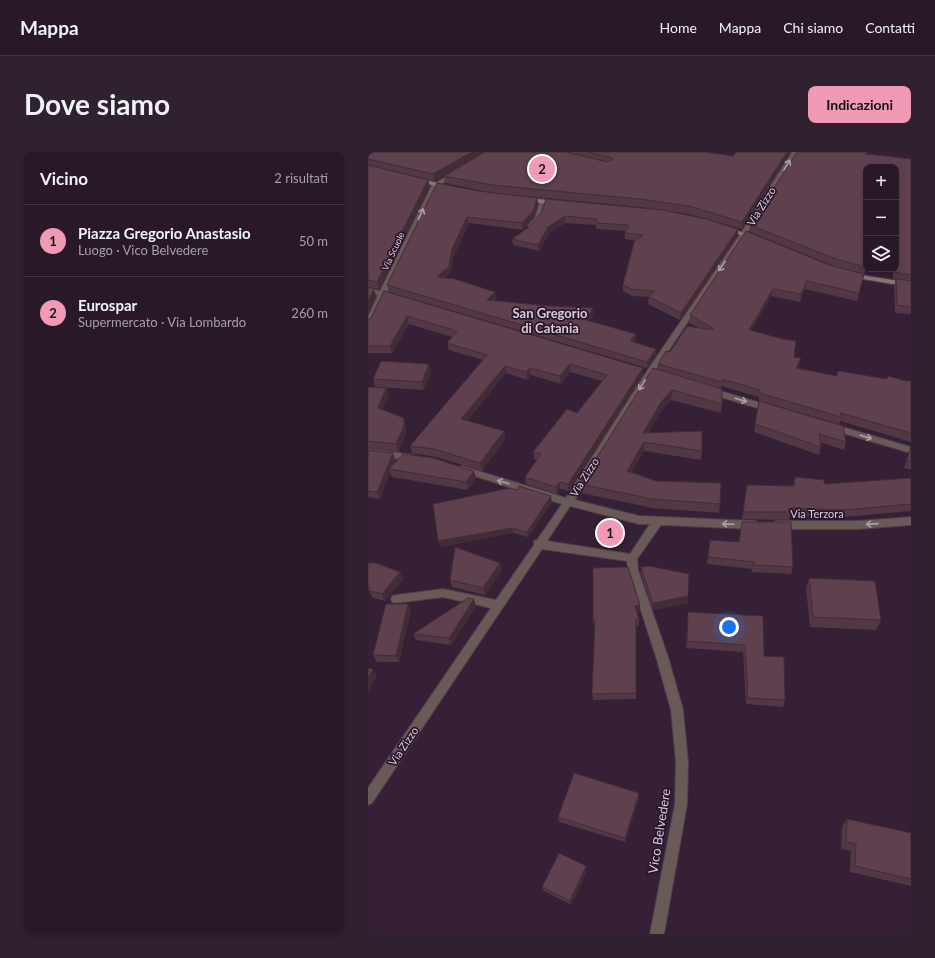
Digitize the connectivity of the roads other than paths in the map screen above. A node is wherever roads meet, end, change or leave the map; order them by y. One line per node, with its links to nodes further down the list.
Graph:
1 (795, 152): 11 (street, Via Zizzo, one-way to 1)
2 (460, 170): 4 (street)
3 (413, 179): 4 (street)
4 (435, 185): 5 (street); 16 (street, Via Scuole, one-way to 4)
5 (458, 189)
6 (514, 198): 7 (street)
7 (542, 202): 8 (street); 10 (street)
8 (567, 204)
9 (716, 225): 11 (street)
10 (527, 231)
11 (744, 234): 12 (street); 26 (street, Via Zizzo, one-way to 26)
12 (764, 242)
13 (847, 274): 14 (street)
14 (911, 285)
15 (368, 290): 16 (street)
16 (383, 294): 17 (street); 18 (street, Via Scuole)
17 (406, 301)
18 (368, 325)
19 (702, 388): 20 (street, one-way to 20)
20 (777, 410)
21 (821, 424): 22 (street, one-way to 22)
22 (911, 450)
23 (368, 452): 24 (street)
24 (421, 459)
25 (451, 465): 26 (street, Via Terzora, one-way to 25)
26 (567, 502): 27 (street, Via Terzora); 29 (street, Via Zizzo)
27 (658, 521): 28 (street, Via Terzora, one-way to 27); 30 (street)
28 (911, 521)
29 (538, 544): 30 (street); 32 (street, Via Zizzo)
30 (632, 564): 34 (street, Vico Belvedere)
31 (396, 599): 32 (street)
32 (498, 605): 33 (street, Via Zizzo)
33 (368, 799)
34 (657, 934)

